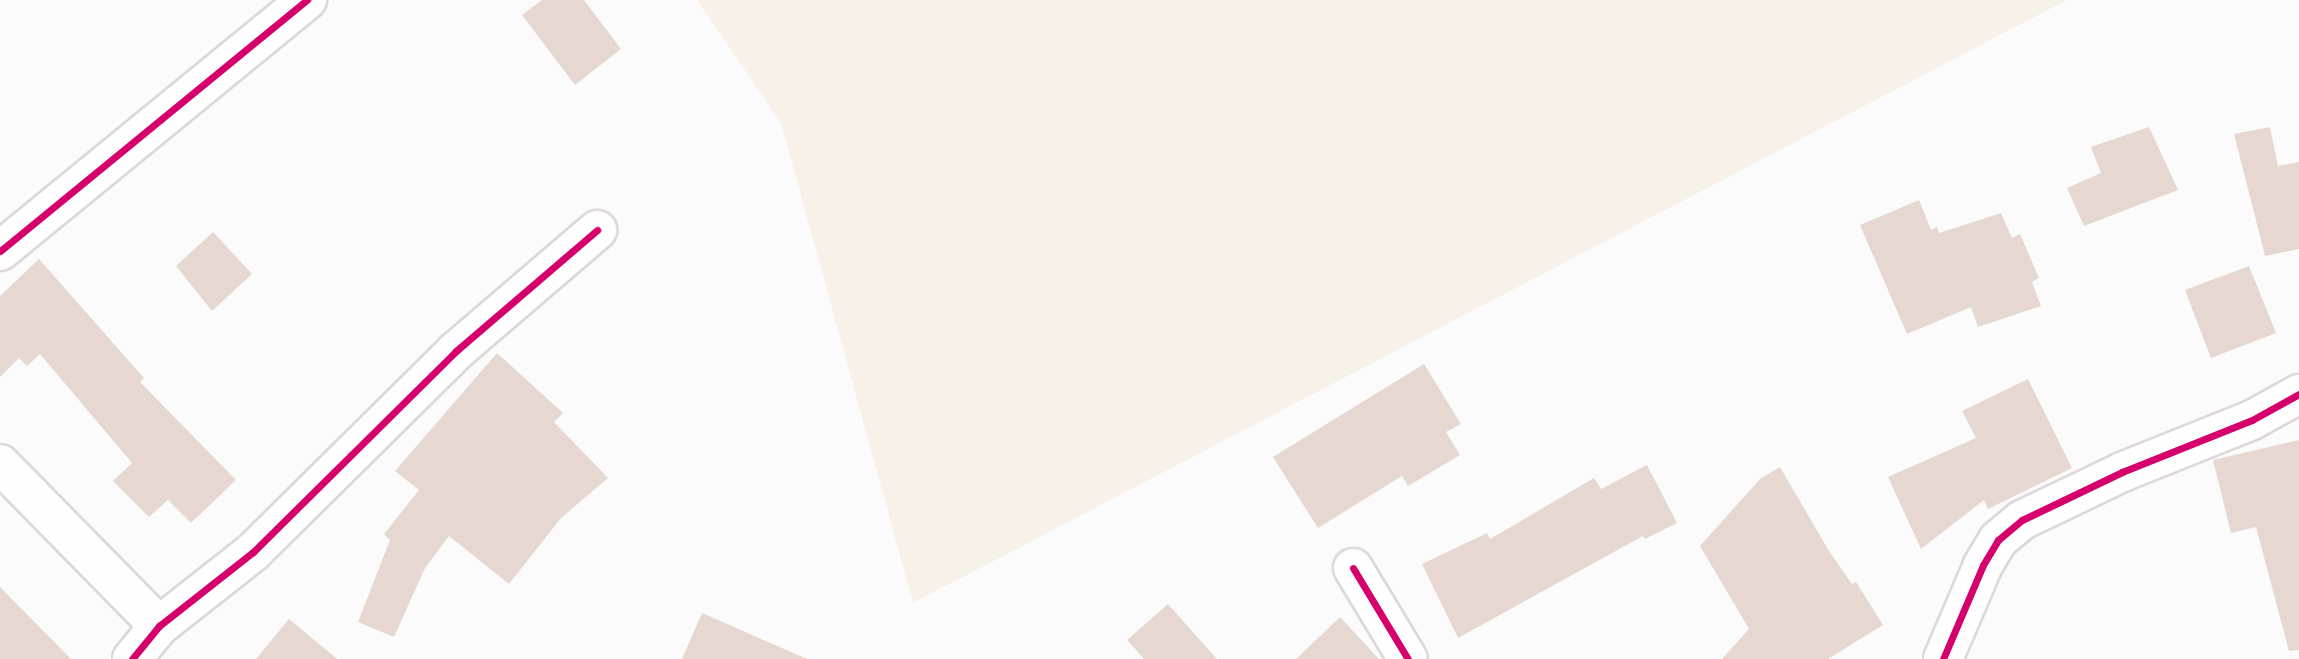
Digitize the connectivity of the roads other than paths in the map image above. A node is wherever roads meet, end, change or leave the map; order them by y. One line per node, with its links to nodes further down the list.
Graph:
1 (307, 0): 3 (street)
2 (597, 230): 7 (street)
3 (0, 251)
4 (2299, 394): 10 (street)
5 (0, 464): 7 (street)
6 (1353, 568): 9 (street)
7 (159, 626): 8 (street)
8 (132, 659)
9 (1408, 659)
10 (1943, 659)

